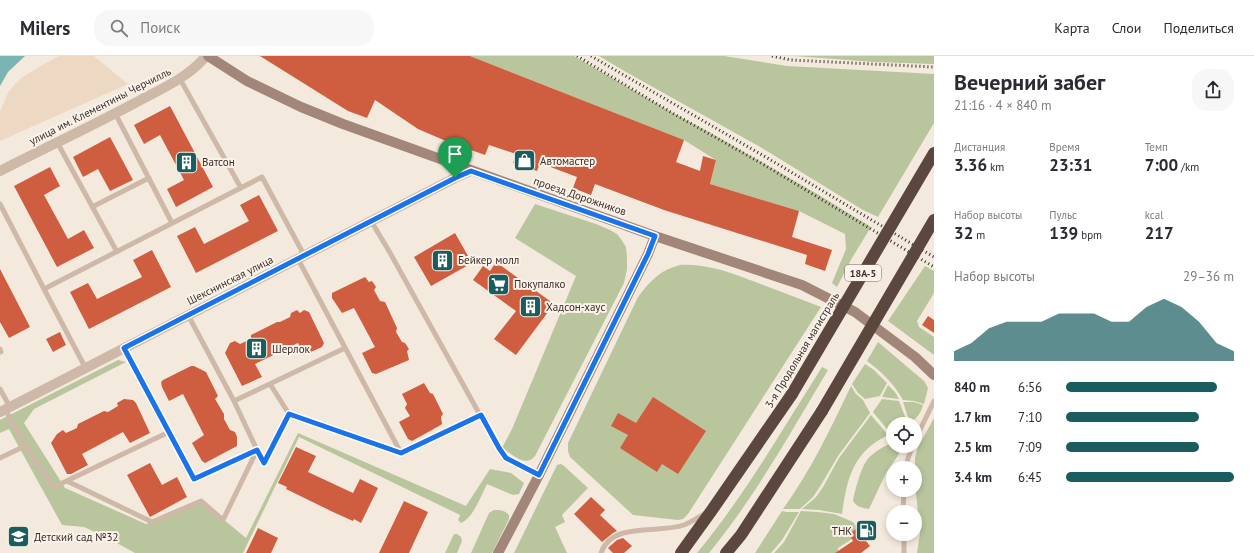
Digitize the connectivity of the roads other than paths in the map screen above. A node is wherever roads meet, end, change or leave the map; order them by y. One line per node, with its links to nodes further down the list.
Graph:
1 (207, 56): 2 (street, улица им. Клементины Черчилль); 7 (main road, проезд Дорожников)
2 (180, 79): 3 (street, улица им. Клементины Черчилль); 9 (lane)
3 (115, 114): 4 (street, улица им. Клементины Черчилль); 8 (lane)
4 (57, 142): 6 (street, улица им. Клементины Черчилль); 11 (lane)
5 (934, 153): 41 (highway, 3-я Продольная магистраль / 18А-5, bridge)
6 (0, 171)
7 (471, 171): 13 (street, Шекснинская улица); 15 (main road, проезд Дорожников)
8 (149, 178): 11 (lane); 14 (lane)
9 (241, 188): 14 (lane); 17 (lane)
10 (0, 204): 18 (lane)
11 (92, 207): 16 (lane)
12 (934, 220): 46 (highway, 18А-5, bridge)
13 (371, 221): 17 (street, Шекснинская улица); 32 (lane)
14 (172, 223): 16 (lane)
15 (655, 236): 25 (main road, проезд Дорожников); 39 (main road)
16 (117, 252): 18 (lane)
17 (301, 257): 19 (street, Шекснинская улица); 21 (lane)
18 (44, 289): 24 (lane)
19 (188, 315): 20 (street, Шекснинская улица); 29 (lane)
20 (124, 348): 24 (street, Шекснинская улица); 34 (lane)
21 (345, 348): 26 (lane); 37 (lane)
22 (0, 349): 23 (lane)
23 (0, 352)
24 (85, 368): 30 (street, Шекснинская улица)
25 (934, 375)
26 (270, 384): 29 (lane); 31 (lane)
27 (0, 389): 30 (lane)
28 (934, 400): 33 (lane)
29 (234, 401): 36 (lane)
30 (5, 409): 35 (lane)
31 (289, 414): 36 (lane); 37 (lane)
32 (481, 415): 37 (lane); 39 (lane)
33 (922, 425)
34 (169, 432): 36 (lane); 40 (lane)
35 (24, 446): 38 (lane); 40 (lane)
36 (257, 450): 40 (lane)
37 (401, 453)
38 (0, 458)
39 (539, 475): 43 (main road)
40 (67, 481)
41 (712, 510): 44 (lane); 45 (highway, 3-я Продольная магистраль / 18А-5)
42 (904, 541): 47 (lane)
43 (498, 553)
44 (601, 553)
45 (681, 553)
46 (727, 553)
47 (904, 553)

